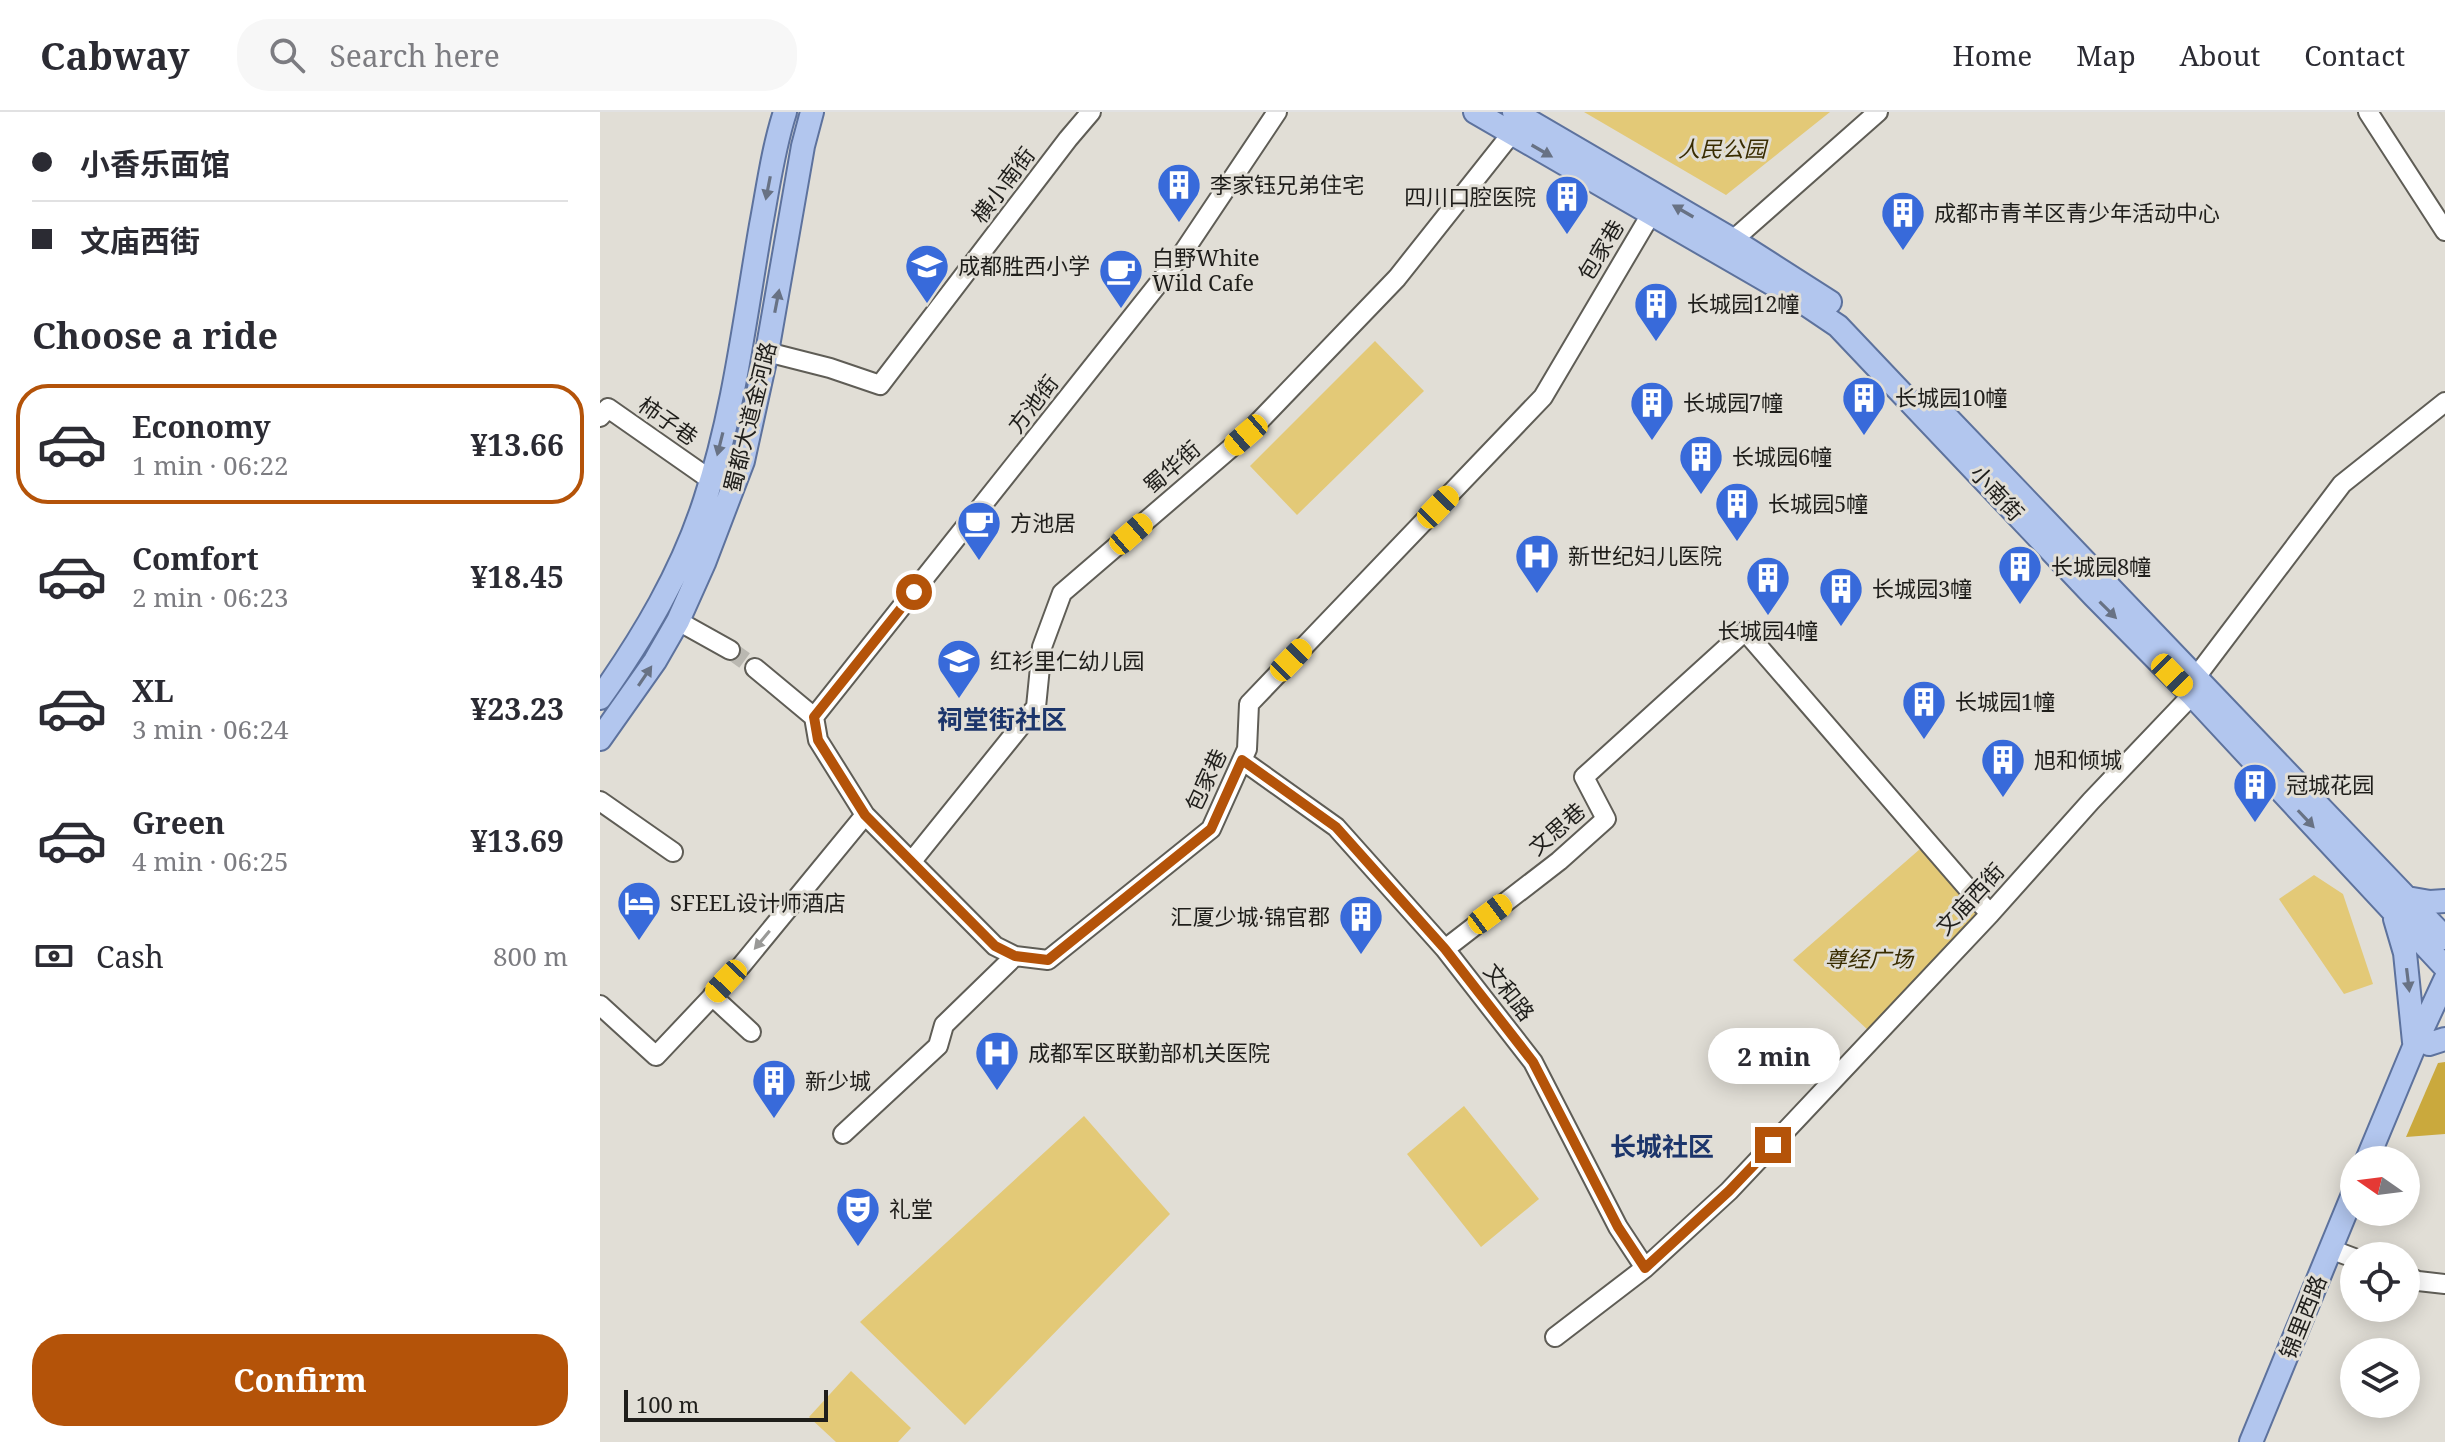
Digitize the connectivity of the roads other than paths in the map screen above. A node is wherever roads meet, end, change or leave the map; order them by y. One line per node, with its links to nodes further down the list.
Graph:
1 (785, 112): 15 (main road, 蜀都大道金河路, one-way to 15)
2 (812, 112): 12 (main road, 蜀都大道金河路, one-way to 2)
3 (1091, 112): 12 (street, 横小南街)
4 (1277, 112): 21 (street, 方池街)
5 (1475, 112): 8 (main road, 小南街)
6 (1878, 112): 11 (street)
7 (2368, 112): 10 (street)
8 (1513, 122): 9 (main road, 小南街, one-way to 9); 11 (main road, 小南街, one-way to 8); 27 (street, 蜀华街)
9 (1651, 214): 19 (main road, 小南街, one-way to 19); 23 (street, 包家巷)
10 (2445, 231)
11 (1733, 240): 19 (main road, 小南街)
12 (767, 352): 16 (main road, 蜀都大道金河路)
13 (2445, 402): 19 (street, 文庙西街)
14 (600, 417): 15 (street, 柿子巷)
15 (711, 480): 20 (main road, 蜀都大道金河路)
16 (678, 621): 17 (street); 22 (main road, 蜀都大道金河路, one-way to 16)
17 (730, 650)
18 (755, 668): 21 (street)
19 (2194, 686): 29 (main road, 小南街); 30 (street, 文庙西街)
20 (600, 698)
21 (814, 717): 25 (street)
22 (600, 739)
23 (1242, 760): 32 (street, 文和路); 33 (street, 包家巷)
24 (600, 801): 26 (street)
25 (865, 815): 27 (street); 36 (street, one-way to 36)
26 (673, 852)
27 (912, 861): 33 (street)
28 (2445, 901): 29 (main road)
29 (2400, 906): 31 (main road, 小南街); 34 (main road, 小南街); 40 (main road, one-way to 40)
30 (1990, 914): 32 (street, 文思巷); 46 (street, 文庙西街)
31 (2445, 938)
32 (1445, 949): 46 (street, 文和路)
33 (1015, 956): 41 (street)
34 (2445, 967)
35 (2445, 980): 40 (main road)
36 (712, 996): 37 (street); 39 (street)
37 (600, 1005)
38 (2445, 1014): 40 (main road)
39 (751, 1032)
40 (2429, 1043): 42 (main road); 43 (main road)
41 (843, 1134)
42 (2374, 1146)
43 (2387, 1146)
44 (2340, 1257): 50 (main road, 锦里西路)
45 (2340, 1258): 51 (main road, 锦里西路)
46 (1645, 1268): 49 (street, 文庙西街)
47 (2420, 1281): 48 (street)
48 (2445, 1284)
49 (1555, 1337)
50 (2251, 1442)
51 (2264, 1442)

